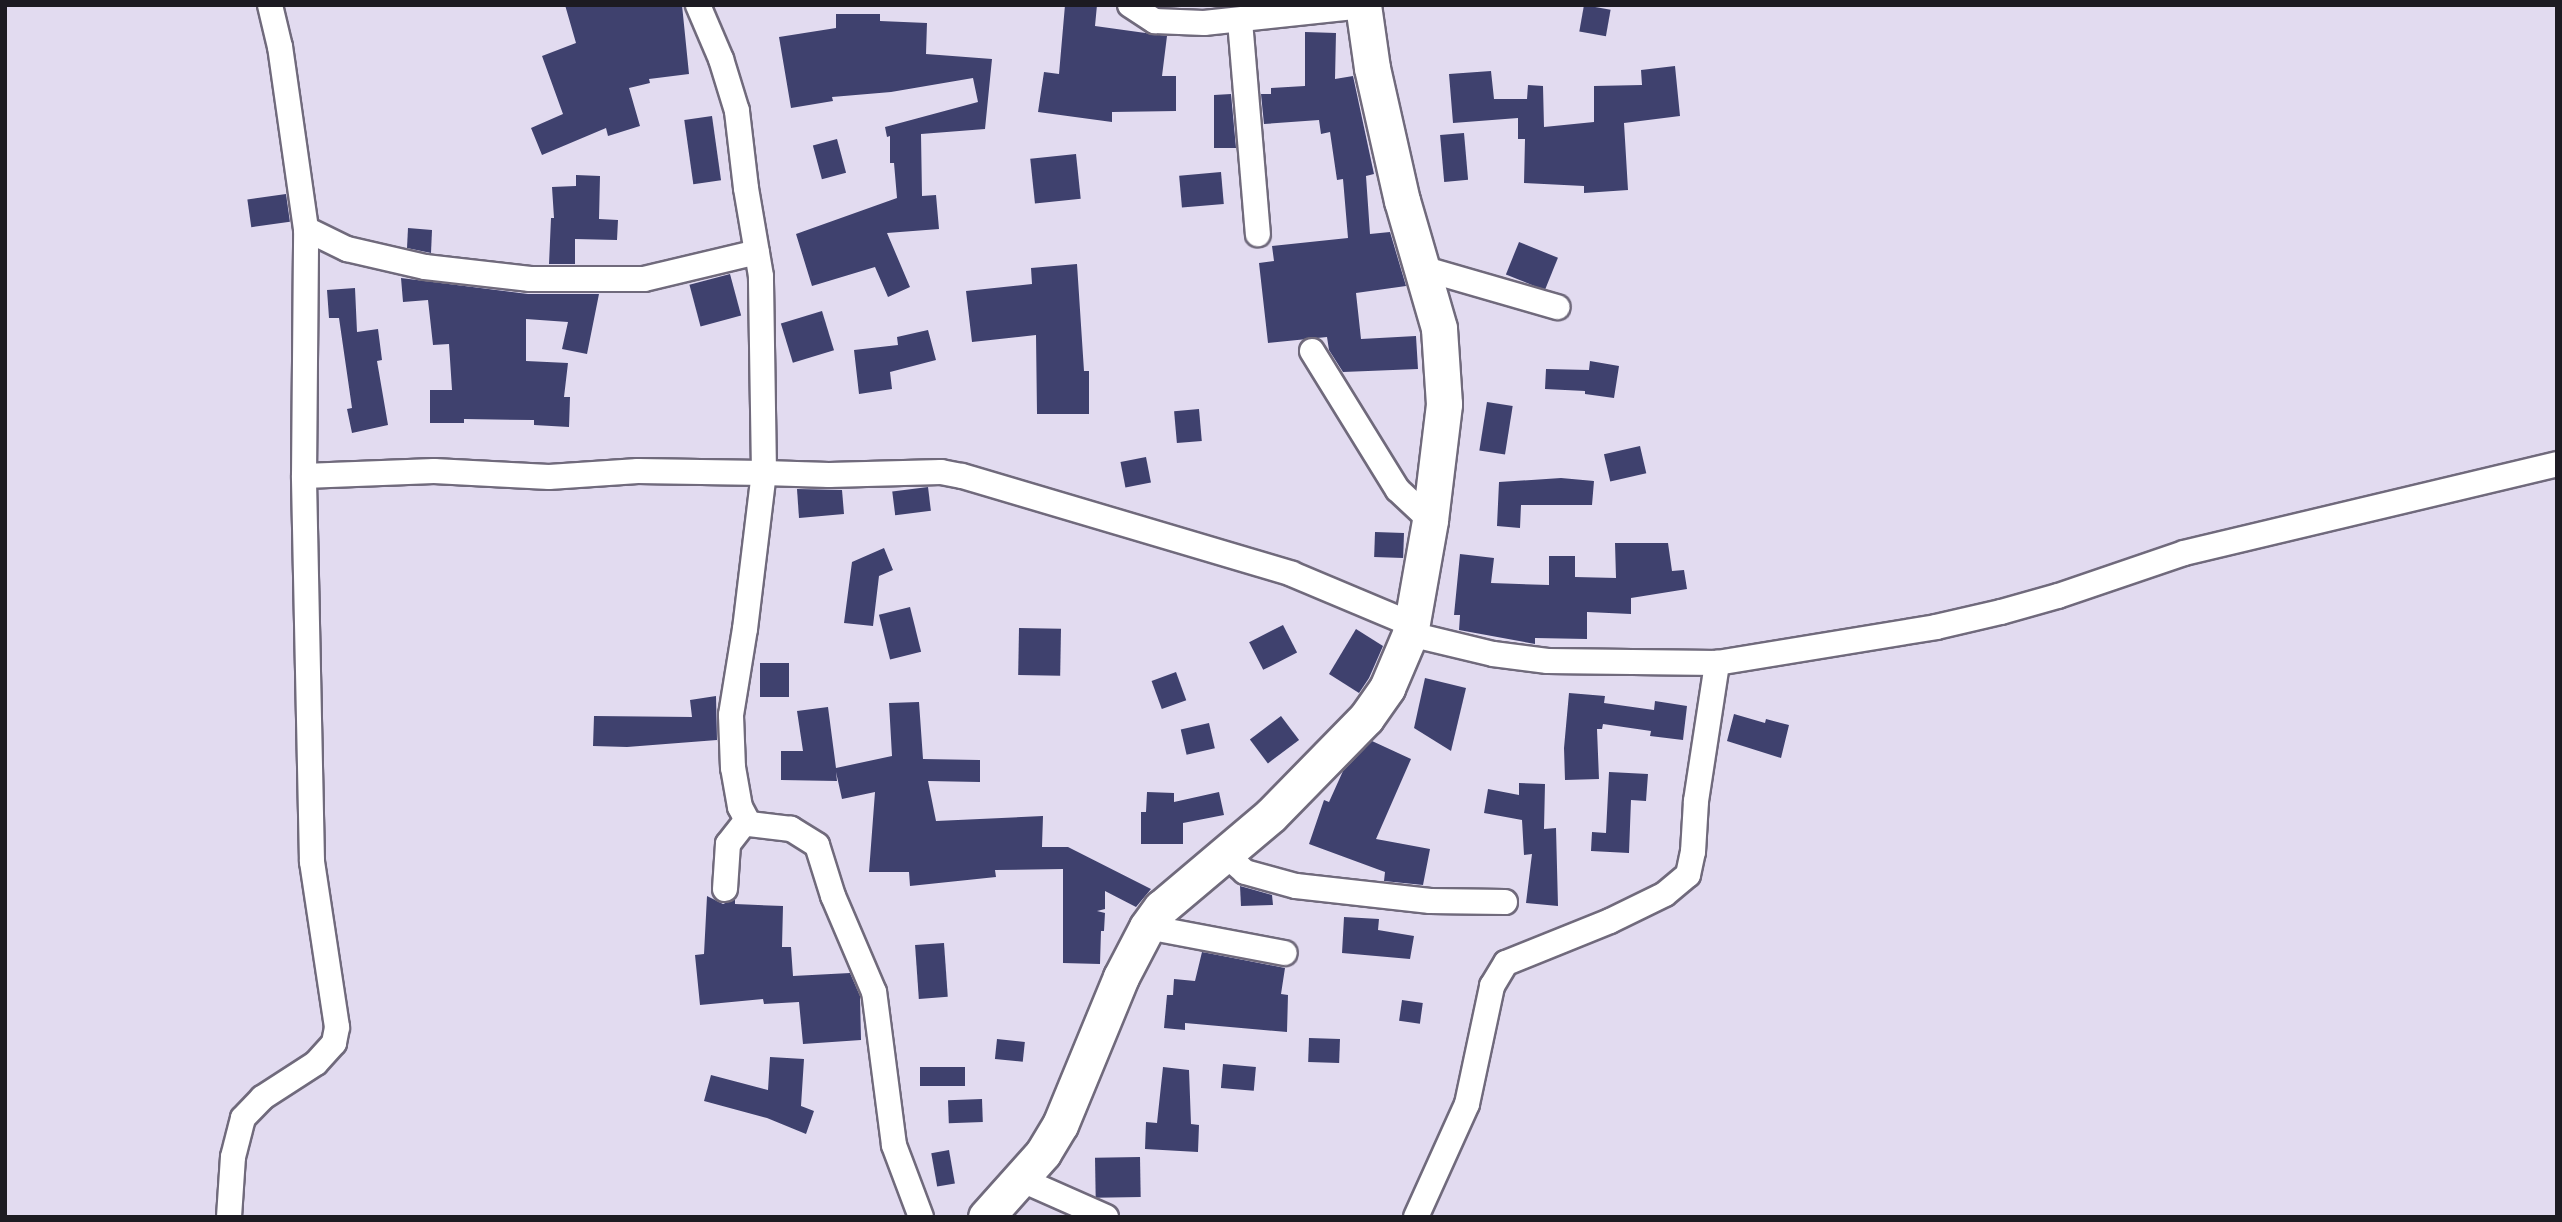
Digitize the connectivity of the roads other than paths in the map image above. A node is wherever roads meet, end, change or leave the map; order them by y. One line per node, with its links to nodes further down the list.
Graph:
1 (270, 5): 6 (street)
2 (698, 5): 8 (street)
3 (1130, 5): 5 (street)
4 (1363, 6): 5 (street); 9 (street)
5 (1240, 21): 7 (street)
6 (306, 229): 8 (street); 14 (street)
7 (1258, 234)
8 (757, 252): 13 (street)
9 (1422, 268): 10 (street); 15 (street)
10 (1557, 307)
11 (1312, 351): 15 (street)
12 (2557, 464): 17 (street)
13 (764, 473): 14 (street); 16 (street); 18 (street)
14 (304, 476): 25 (street)
15 (1430, 520): 16 (street)
16 (1410, 629): 17 (street); 19 (street)
17 (1717, 663): 29 (street)
18 (746, 821): 20 (street); 26 (street)
19 (1229, 850): 21 (street); 22 (street)
20 (726, 889)
21 (1505, 902)
22 (1147, 927): 23 (street); 24 (street)
23 (1285, 953)
24 (1020, 1179): 27 (street); 28 (street)
25 (229, 1217)
26 (921, 1217)
27 (986, 1217)
28 (1106, 1217)
29 (1416, 1217)

